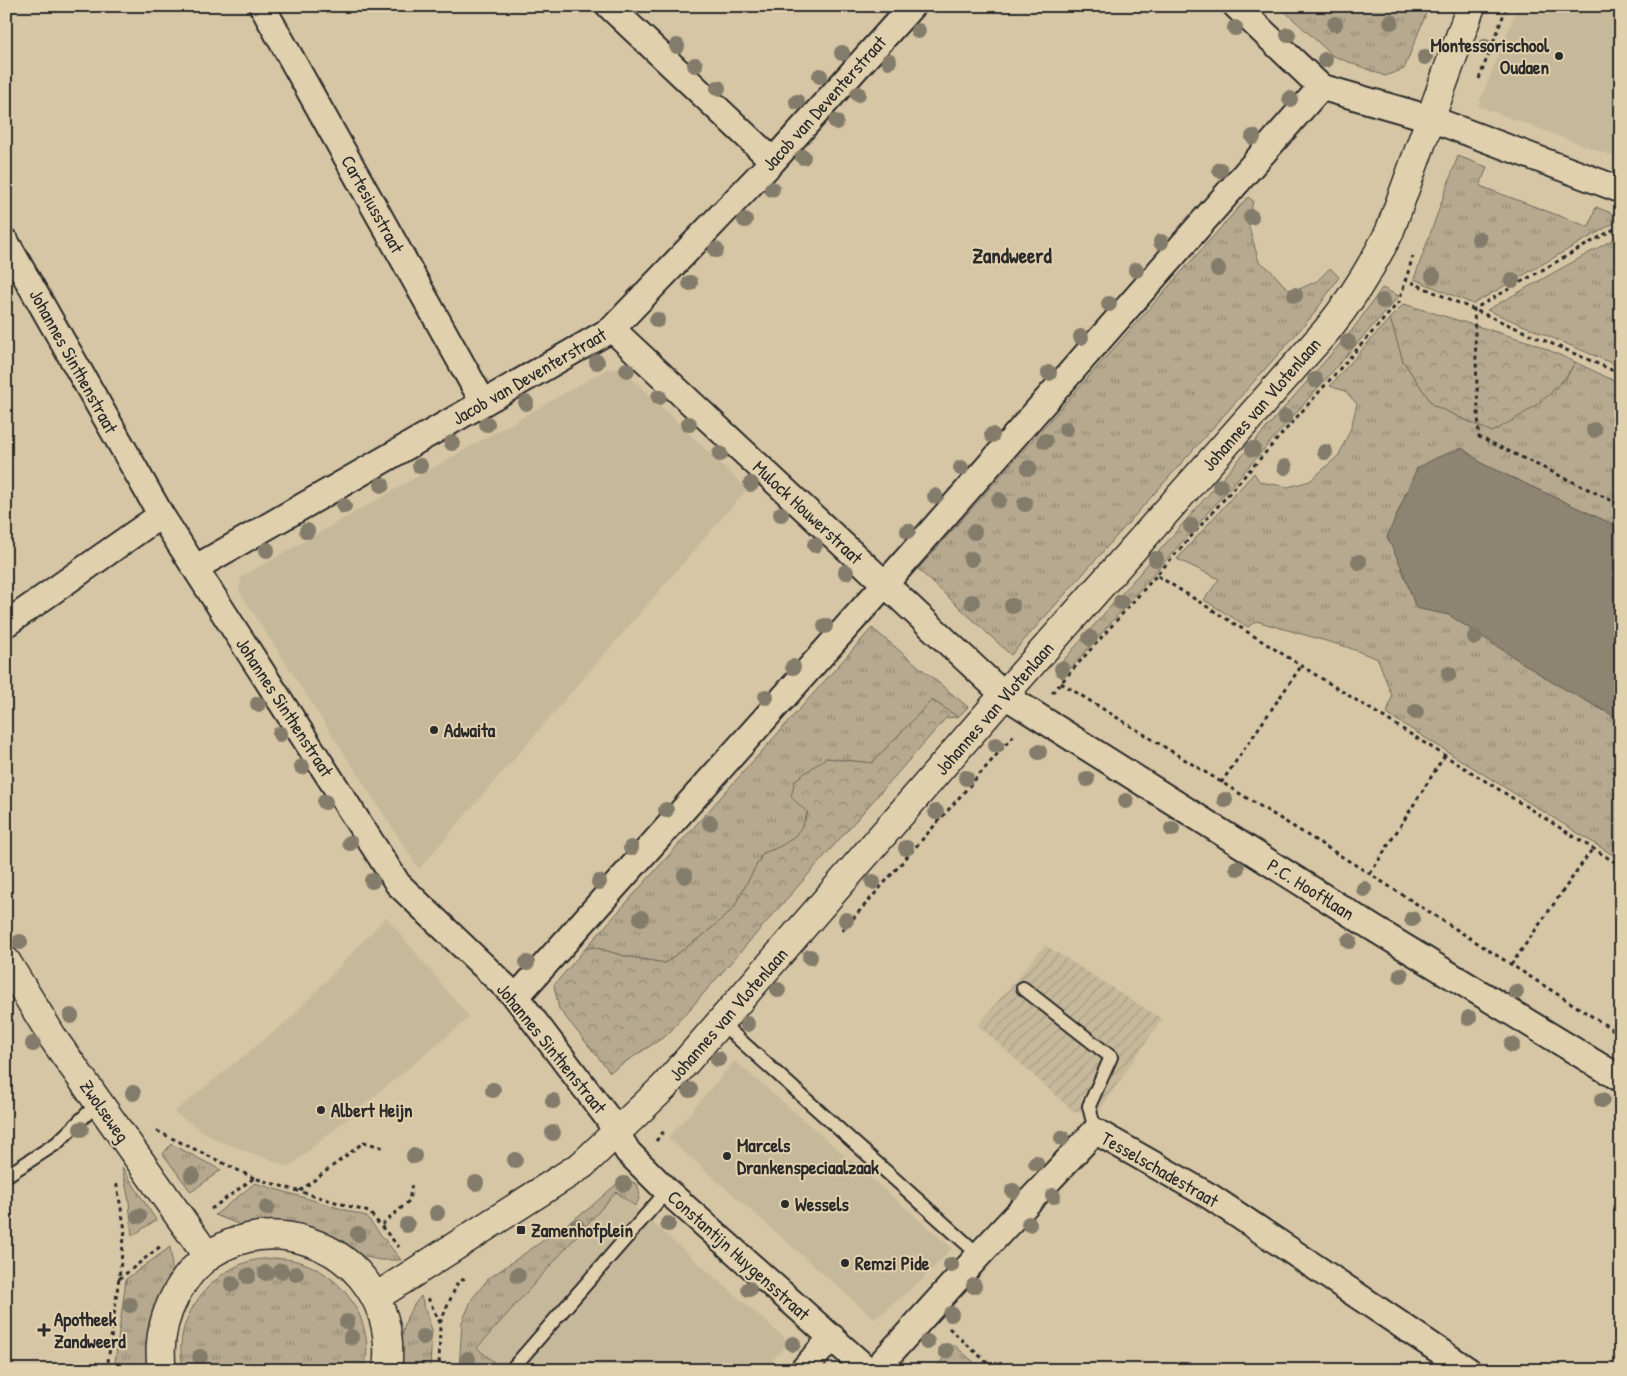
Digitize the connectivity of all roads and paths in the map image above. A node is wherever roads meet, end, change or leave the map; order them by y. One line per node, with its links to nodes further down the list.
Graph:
1 (262, 6): 16 (street, Cartesiusstraat)
2 (609, 6): 8 (street)
3 (912, 6): 8 (street, Jacob van Deventerstraat)
4 (1236, 6): 6 (street)
5 (1471, 6): 7 (street, Johannes van Vlotenlaan)
6 (1321, 87): 7 (street); 21 (street)
7 (1429, 118): 9 (street); 12 (street, Johannes van Vlotenlaan)
8 (773, 161): 14 (street, Jacob van Deventerstraat)
9 (1621, 190)
10 (1621, 225): 13 (path)
11 (6, 242): 18 (street, Johannes Sinthenstraat)
12 (1371, 268): 13 (path); 25 (street, Johannes van Vlotenlaan)
13 (1474, 309): 15 (path); 17 (path)
14 (612, 329): 16 (street, Jacob van Deventerstraat); 21 (street, Mulock Houwerstraat)
15 (1621, 374)
16 (483, 402): 19 (street, Jacob van Deventerstraat)
17 (1621, 506)
18 (161, 515): 19 (street, Johannes Sinthenstraat); 22 (street)
19 (195, 568): 34 (street, Johannes Sinthenstraat)
20 (1158, 576): 23 (path)
21 (885, 584): 25 (street, Mulock Houwerstraat); 34 (street)
22 (6, 624)
23 (1302, 665): 26 (path); 27 (path)
24 (1061, 683): 27 (path)
25 (1004, 695): 35 (street, Johannes van Vlotenlaan); 37 (street, P.C. Hooftlaan)
26 (1445, 755): 28 (path); 30 (path)
27 (1221, 783): 30 (path)
28 (1593, 848): 29 (path); 32 (path)
29 (1621, 866)
30 (1370, 874): 32 (path)
31 (6, 961): 38 (street, Zwolseweg)
32 (1512, 965): 36 (path)
33 (1023, 988): 40 (lane)
34 (516, 997): 41 (street, Johannes Sinthenstraat)
35 (721, 1022): 41 (street, Johannes van Vlotenlaan); 50 (lane)
36 (1621, 1035)
37 (1621, 1079)
38 (98, 1103): 43 (lane); 51 (street, Zwolseweg)
39 (150, 1128): 45 (path)
40 (1095, 1131): 50 (street, Tesselschadestraat); 63 (street, Tesselschadestraat)
41 (617, 1133): 48 (street, Constantijn Huygensstraat); 52 (street, Johannes van Vlotenlaan)
42 (384, 1148): 47 (path)
43 (6, 1176)
44 (115, 1177): 55 (path)
45 (254, 1178)
46 (412, 1183): 49 (path)
47 (299, 1191)
48 (667, 1192): 54 (street, Constantijn Huygensstraat); 58 (lane)
49 (382, 1225)
50 (978, 1255): 53 (street, Tesselschadestraat)
51 (208, 1257): 52 (street); 56 (street)
52 (376, 1297): 57 (street)
53 (930, 1311): 61 (street, Tesselschadestraat); 62 (path)
54 (832, 1337): 59 (street); 60 (street, Constantijn Huygensstraat)
55 (107, 1370)
56 (162, 1370)
57 (387, 1370)
58 (511, 1370)
59 (803, 1370)
60 (868, 1370)
61 (875, 1370)
62 (995, 1370)
63 (1468, 1370)

